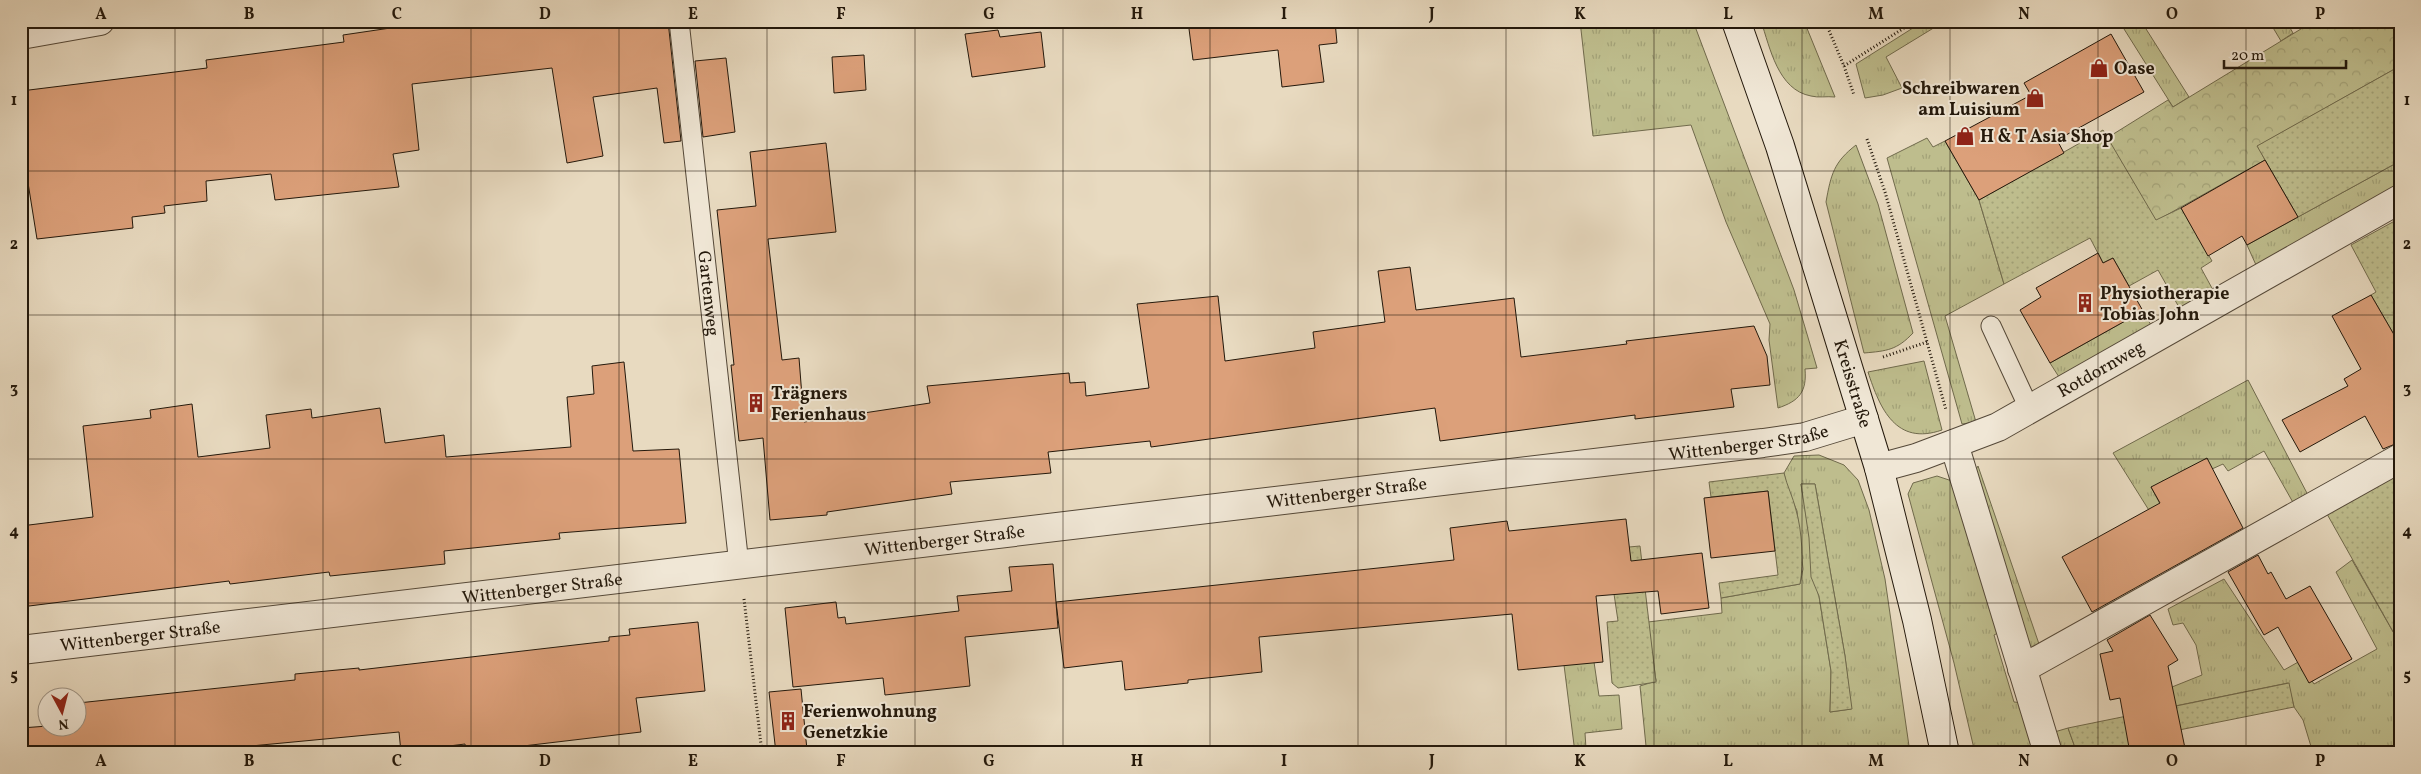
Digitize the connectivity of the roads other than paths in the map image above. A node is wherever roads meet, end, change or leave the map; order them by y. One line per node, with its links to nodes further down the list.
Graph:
1 (100, 21): 4 (street)
2 (679, 21): 12 (lane, Gartenweg)
3 (1736, 21): 8 (street, Kreisstraße)
4 (21, 35)
5 (2400, 199): 7 (street, Rotdornweg)
6 (1991, 326): 7 (lane)
7 (2030, 408): 9 (street, Rotdornweg)
8 (1864, 419): 11 (street, Kreisstraße); 12 (street, Wittenberger Straße)
9 (1954, 444): 11 (street, Rotdornweg); 14 (street)
10 (2400, 458): 14 (street)
11 (1879, 468): 15 (street, Kreisstraße)
12 (741, 577): 13 (street, Wittenberger Straße)
13 (21, 650)
14 (2022, 669): 16 (street)
15 (1944, 753)
16 (2048, 753)

